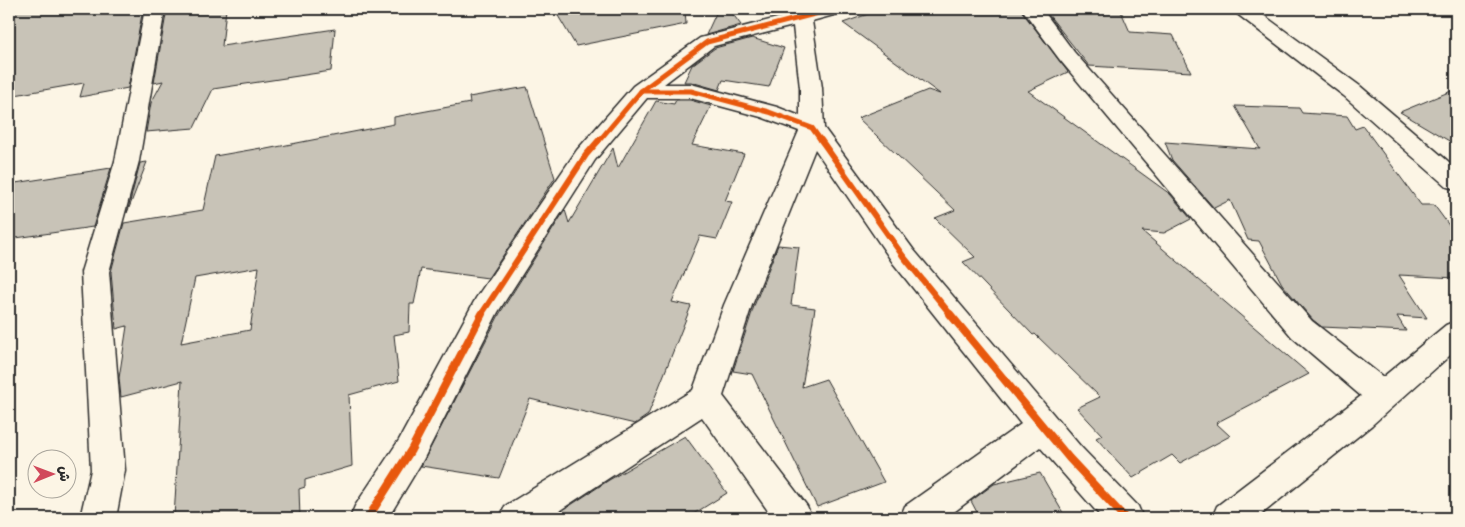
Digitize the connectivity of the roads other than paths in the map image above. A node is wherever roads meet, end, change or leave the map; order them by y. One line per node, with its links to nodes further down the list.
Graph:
1 (155, 9): 13 (street)
2 (834, 9): 5 (street)
3 (1032, 9): 10 (street)
4 (1243, 9): 8 (street)
5 (802, 17): 6 (street); 7 (street)
6 (642, 91): 7 (street); 14 (street)
7 (812, 128): 11 (street); 12 (street)
8 (1456, 181)
9 (1456, 334): 10 (street)
10 (1383, 396): 19 (street)
11 (706, 398): 15 (street); 16 (street)
12 (1044, 426): 17 (street); 18 (street)
13 (98, 518)
14 (368, 518)
15 (518, 518)
16 (794, 518)
17 (918, 518)
18 (1125, 518)
19 (1230, 518)

